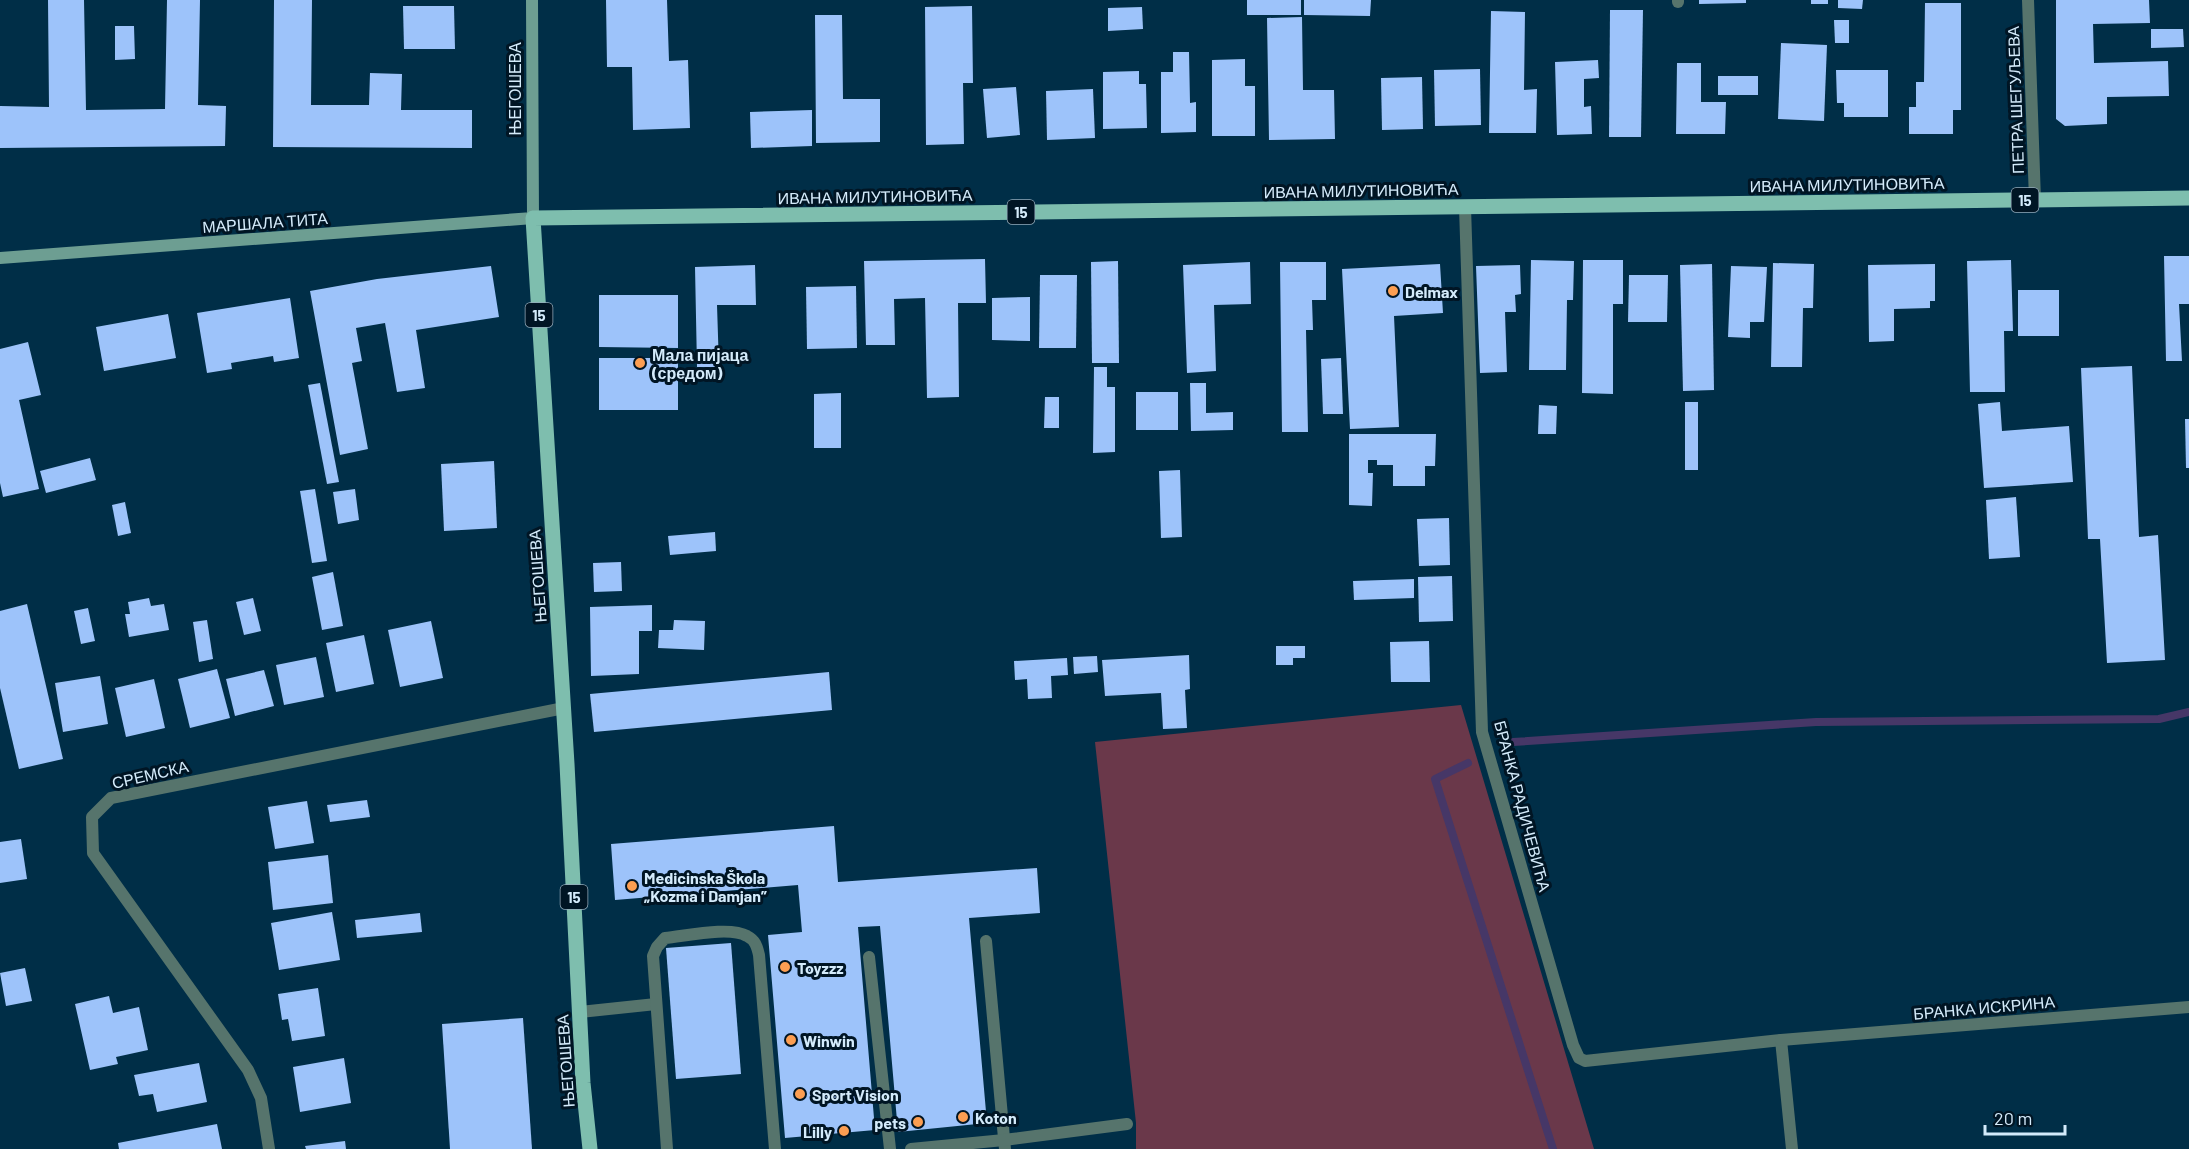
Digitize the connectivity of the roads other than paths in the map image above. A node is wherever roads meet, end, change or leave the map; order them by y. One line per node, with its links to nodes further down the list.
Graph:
1 (532, 0): 6 (street, ЊЕГОШЕВА)
2 (2028, 0): 4 (street, ПЕТРА ШЕГУЉЕВА)
3 (2189, 198): 4 (main road, ИВАНА МИЛУТИНОВИЋА / 15)
4 (2035, 200): 5 (main road, ИВАНА МИЛУТИНОВИЋА / 15)
5 (1465, 207): 6 (main road, ИВАНА МИЛУТИНОВИЋА / 15); 14 (street, БРАНКА РАДИЧЕВИЋА)
6 (533, 218): 7 (street, МАРШАЛА ТИТА); 8 (main road, ЊЕГОШЕВА / 15)
7 (0, 258)
8 (564, 708): 13 (main road, ЊЕГОШЕВА / 15); 17 (street, СРЕМСКА)
9 (986, 941): 16 (street)
10 (869, 957): 21 (street)
11 (657, 1004): 13 (street); 19 (street); 20 (street)
12 (2189, 1007): 14 (street, БРАНКА ИСКРИНА)
13 (580, 1012): 18 (main road, ЊЕГОШЕВА / 15)
14 (1781, 1040): 23 (street)
15 (1127, 1124): 16 (street)
16 (1004, 1145): 22 (street)
17 (269, 1149)
18 (590, 1149)
19 (667, 1149)
20 (775, 1149)
21 (890, 1149)
22 (911, 1149)
23 (1792, 1149)

